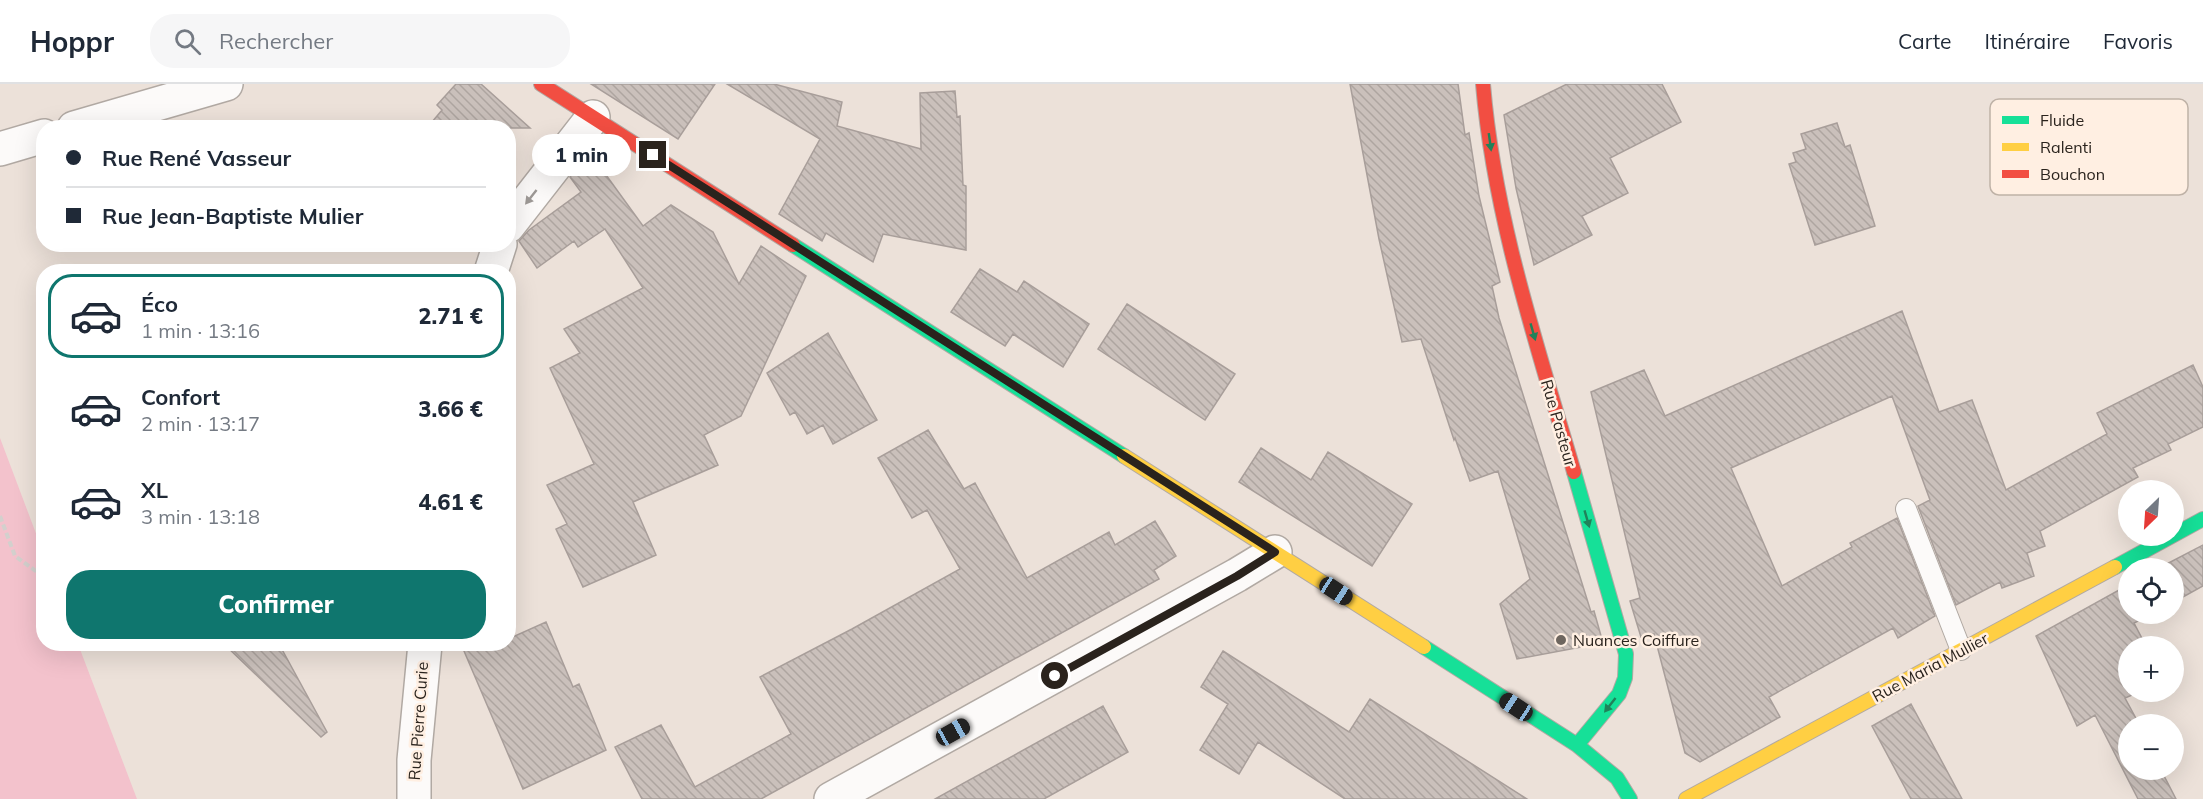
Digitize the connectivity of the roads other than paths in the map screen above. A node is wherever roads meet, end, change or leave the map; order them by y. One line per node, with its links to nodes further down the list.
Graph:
1 (226, 84): 5 (street)
2 (541, 84): 4 (main road)
3 (1483, 84): 14 (main road, Rue Pasteur, one-way to 14)
4 (593, 117): 8 (street, one-way to 8); 11 (main road)
5 (102, 120)
6 (36, 138): 7 (street)
7 (0, 149)
8 (516, 216)
9 (1906, 509): 12 (lane)
10 (2203, 519): 12 (main road, Rue Maria Mullier)
11 (1275, 552): 14 (main road); 16 (street)
12 (1961, 650): 18 (main road, Rue Maria Mullier)
13 (424, 651): 15 (street, Rue Pierre Curie)
14 (1577, 745): 17 (main road)
15 (414, 799)
16 (831, 799)
17 (1630, 799)
18 (1686, 799)

